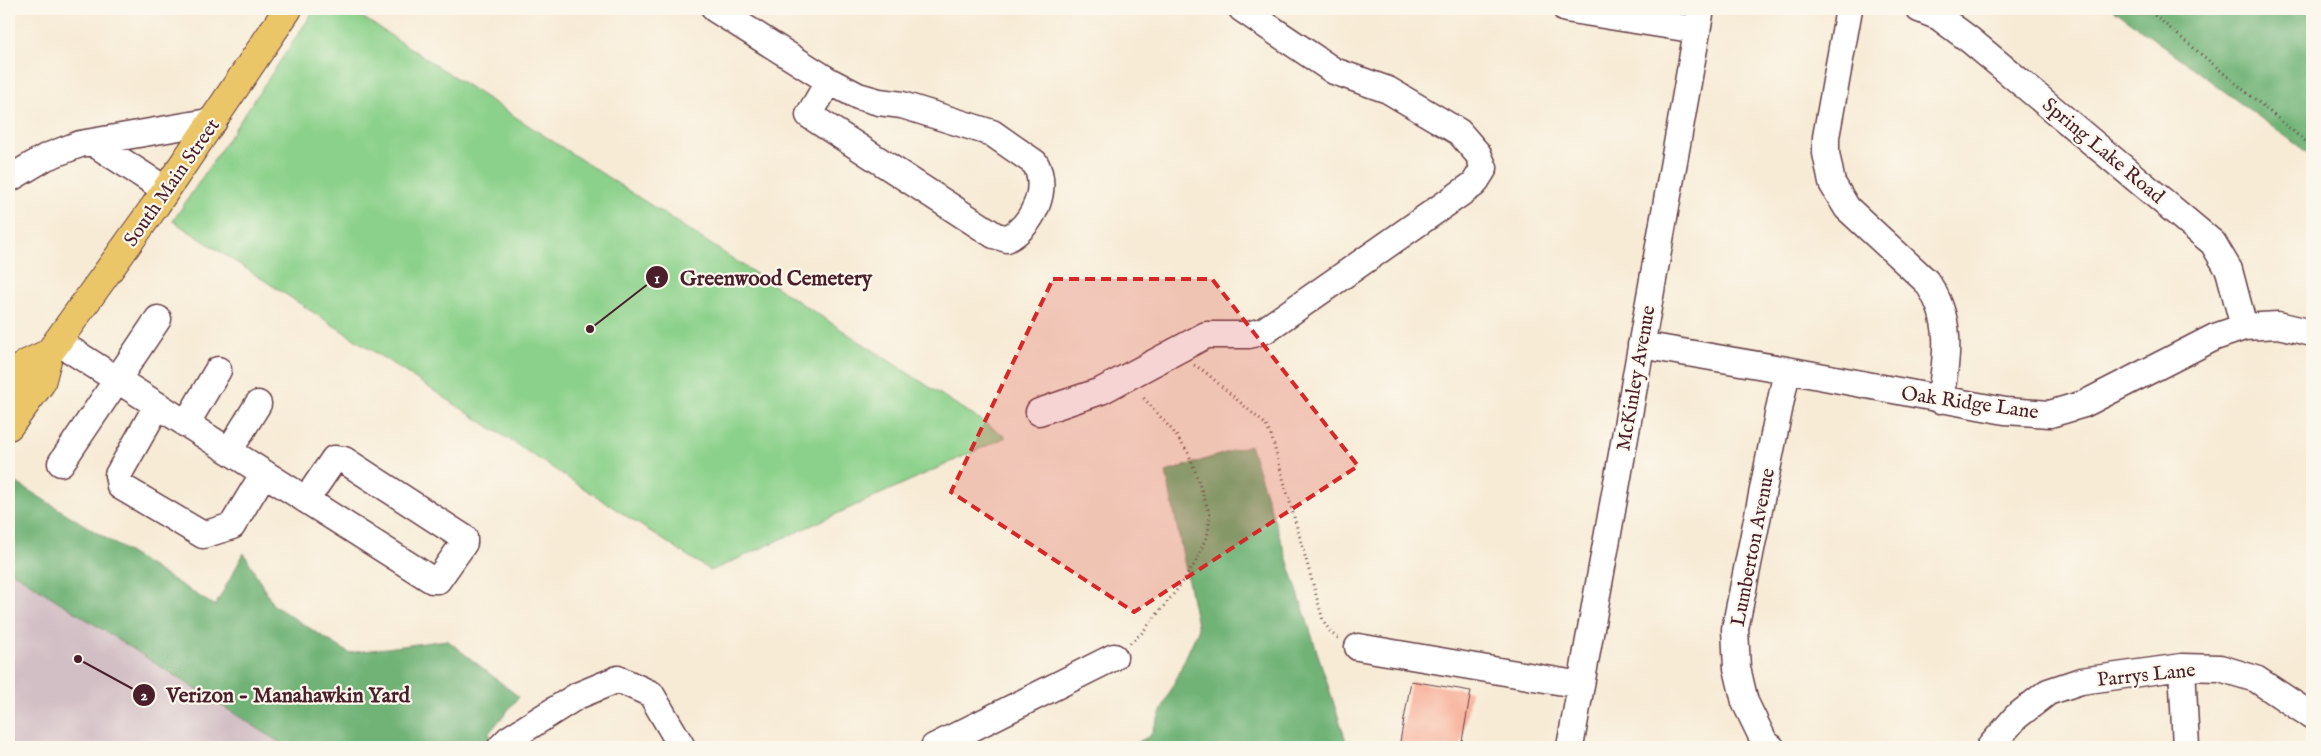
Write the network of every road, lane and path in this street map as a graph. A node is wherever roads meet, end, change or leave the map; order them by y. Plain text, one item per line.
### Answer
1 (288, 9) edge
2 (715, 9) edge
3 (1242, 9) edge
4 (1566, 9) edge
5 (1850, 9) edge
6 (1920, 9) edge
7 (2148, 9) edge
8 (1699, 19) edge
9 (829, 81) junction
10 (214, 122) junction
11 (92, 142) junction
12 (2312, 147) edge
13 (9, 179) edge
14 (166, 190) junction
15 (158, 319) dead end
16 (2244, 327) junction
17 (2312, 333) edge
18 (1641, 345) junction
19 (54, 347) junction
20 (1162, 357) junction
21 (218, 370) dead end
22 (1787, 370) junction
23 (1126, 378) junction
24 (117, 380) junction
25 (9, 382) edge
26 (1940, 400) junction
27 (258, 404) dead end
28 (157, 406) junction
29 (1039, 412) dead end
30 (186, 424) junction
31 (9, 426) edge
32 (229, 452) junction
33 (61, 462) dead end
34 (264, 473) junction
35 (306, 500) junction
36 (1358, 647) joint
37 (1114, 657) joint
38 (2182, 667) junction
39 (1581, 685) junction
40 (2312, 716) edge
41 (505, 743) edge
42 (1766, 746) edge
43 (682, 747) edge
44 (934, 747) edge
45 (1570, 747) edge
46 (1990, 747) edge
47 (2186, 747) edge

1 - 10 highway, South Main Street
2 - 9 street
3 - 20 street
4 - 8 street
5 - 26 street
6 - 16 street, Spring Lake Road
7 - 12 path
8 - 18 street, McKinley Avenue
9 - 9 street
10 - 11 street
10 - 14 highway, South Main Street
11 - 13 street
11 - 14 street
14 - 19 highway, South Main Street
15 - 24 street
16 - 17 street, Oak Ridge Lane
16 - 26 street, Oak Ridge Lane
18 - 22 street, Oak Ridge Lane
18 - 39 street, McKinley Avenue
19 - 24 street
19 - 25 highway
19 - 31 highway
20 - 23 street
20 - 36 path
21 - 30 street
22 - 26 street, Oak Ridge Lane
22 - 42 street, Lumberton Avenue
23 - 29 street
23 - 37 path
24 - 28 street
24 - 33 street
27 - 32 street
28 - 30 street
28 - 34 street
30 - 32 street
32 - 34 street
34 - 35 street
35 - 35 street
36 - 39 street
37 - 44 street
38 - 40 street, Parrys Lane
38 - 46 street, Parrys Lane
38 - 47 street
39 - 45 street, McKinley Avenue
41 - 43 street

